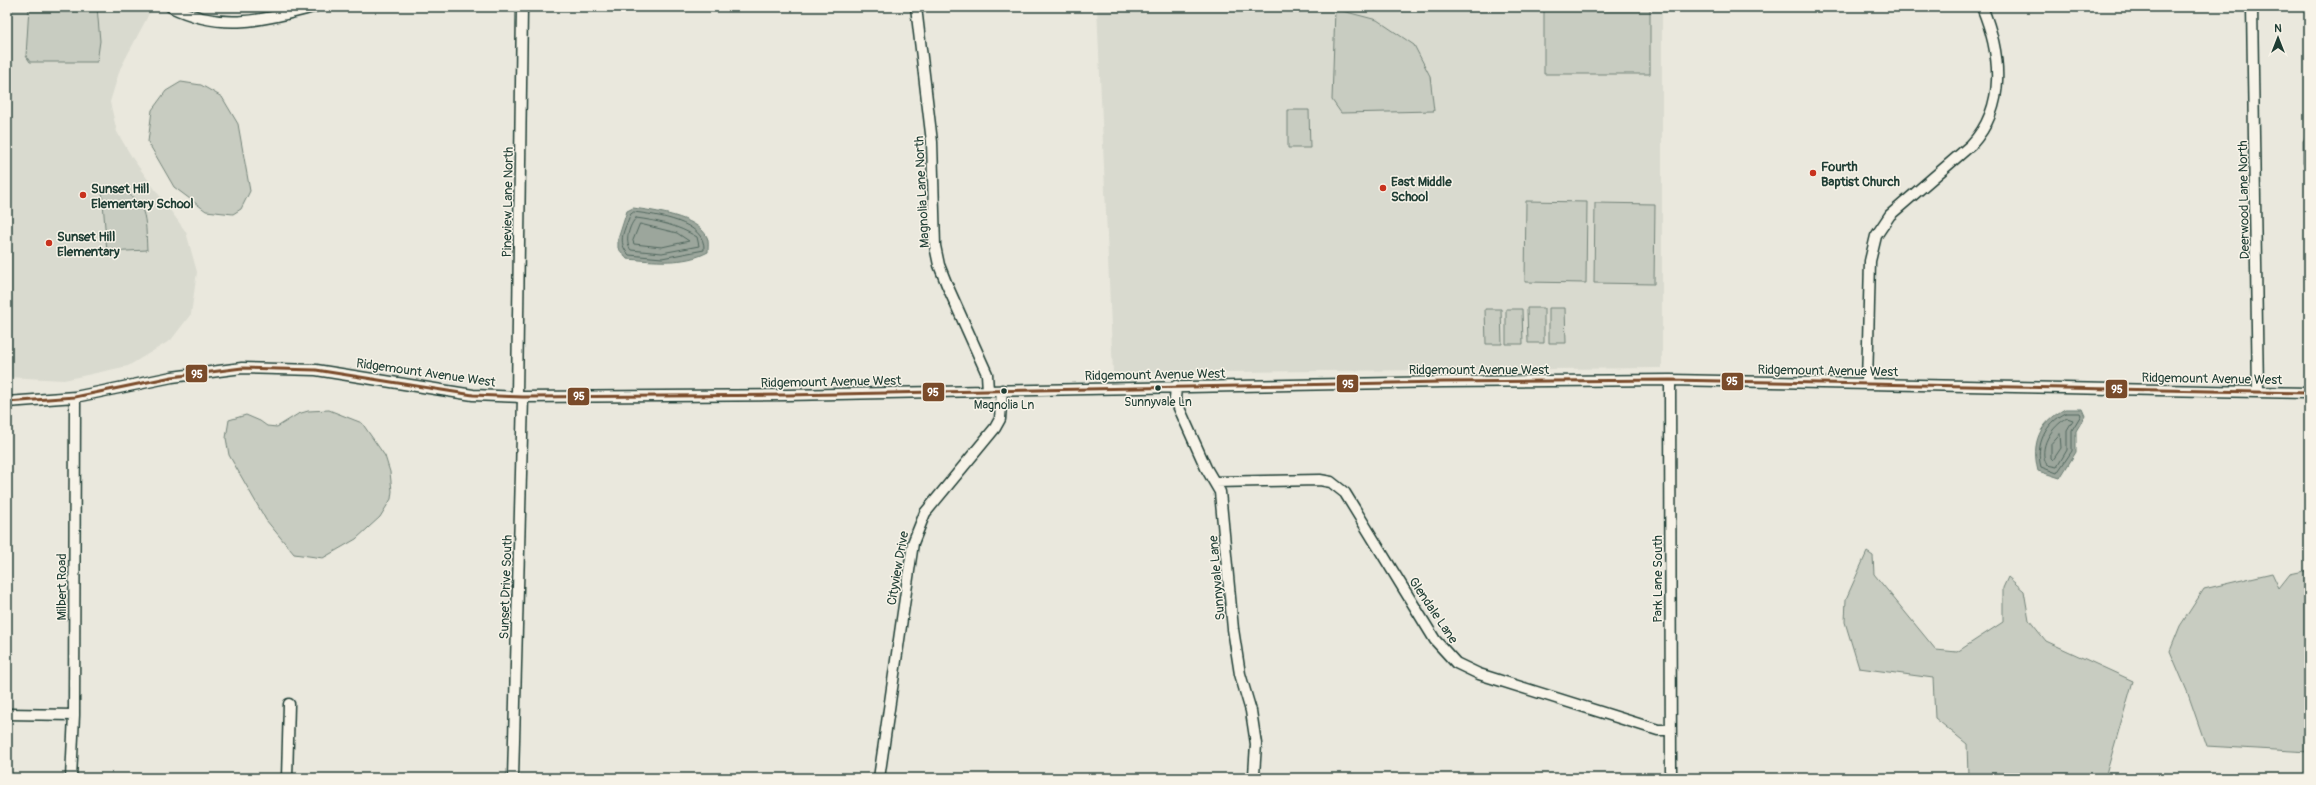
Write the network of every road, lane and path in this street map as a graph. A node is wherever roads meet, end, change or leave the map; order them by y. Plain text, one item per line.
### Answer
1 (171, 7) edge
2 (314, 7) edge
3 (522, 7) edge
4 (916, 7) edge
5 (1982, 7) edge
6 (2252, 7) edge
7 (1670, 380) junction
8 (1867, 384) junction
9 (1176, 386) junction
10 (1002, 390) junction
11 (988, 391) junction
12 (2258, 392) junction
13 (2309, 393) edge
14 (75, 397) junction
15 (520, 397) junction
16 (7, 402) edge
17 (1215, 482) junction
18 (289, 704) dead end
19 (7, 714) edge
20 (74, 714) junction
21 (1670, 730) junction
22 (1254, 775) dead end
23 (71, 778) edge
24 (287, 778) edge
25 (513, 778) edge
26 (879, 778) edge
27 (1671, 778) edge

1 - 2 street
3 - 15 street, Pineview Lane North
4 - 11 street, Magnolia Lane North
5 - 8 street
6 - 12 street, Deerwood Lane North
7 - 8 street, Ridgemount Avenue West
7 - 9 street, Ridgemount Avenue West
7 - 21 street, Park Lane South
8 - 12 street, Ridgemount Avenue West
9 - 10 street, Ridgemount Avenue West
9 - 17 street, Sunnyvale Lane
10 - 11 street, Ridgemount Avenue West
10 - 26 street, Cityview Drive
11 - 15 street, Ridgemount Avenue West
12 - 13 street, Ridgemount Avenue West
14 - 15 street, Ridgemount Avenue West
14 - 16 street, Ridgemount Avenue West
14 - 20 street, Milbert Road
15 - 25 street, Sunset Drive South
17 - 21 street, Glendale Lane
17 - 22 street, Sunnyvale Lane
18 - 24 street
19 - 20 street
20 - 23 street, Milbert Road
21 - 27 street, Park Lane South

